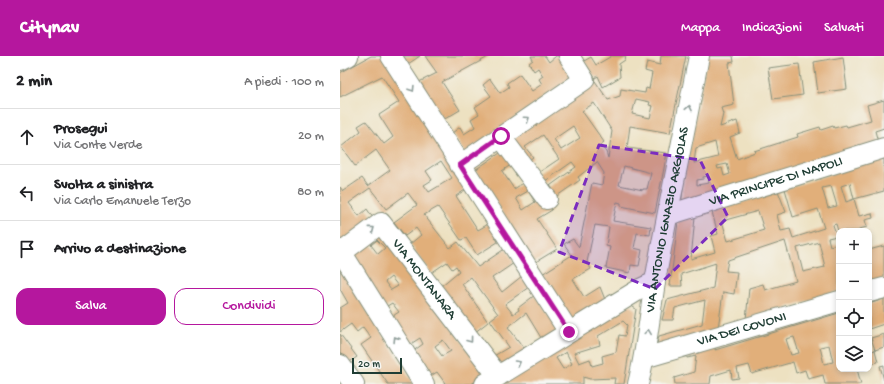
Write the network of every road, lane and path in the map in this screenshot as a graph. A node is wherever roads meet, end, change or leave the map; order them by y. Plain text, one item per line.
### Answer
1 (348, 56) edge
2 (391, 56) edge
3 (569, 56) edge
4 (699, 56) edge
5 (340, 60) edge
6 (501, 136) junction
7 (884, 148) edge
8 (460, 165) junction
9 (547, 199) dead end
10 (668, 215) junction
11 (341, 251) edge
12 (655, 282) junction
13 (884, 288) edge
14 (872, 291) edge
15 (836, 302) edge
16 (569, 332) junction
17 (644, 358) junction
18 (340, 365) edge
19 (491, 380) edge
20 (354, 384) edge
21 (424, 384) edge
22 (638, 384) edge

1 - 5 street
2 -> 8 street
6 -> 3 street
10 -> 4 street, VIA ANTONIO IGNAZIO ARGIOLAS
6 - 8 street
6 - 9 street
7 - 10 street, VIA PRINCIPE DI NAPOLI
8 - 16 street
10 - 12 street, VIA ANTONIO IGNAZIO ARGIOLAS
11 -> 19 street, VIA MONTANARA
21 -> 11 street
12 - 16 street
17 -> 12 street, VIA ANTONIO IGNAZIO ARGIOLAS
13 - 14 street
15 - 17 street, VIA DEI COVONI
19 -> 16 street
17 - 22 street, VIA ANTONIO IGNAZIO ARGIOLAS
18 - 20 street

